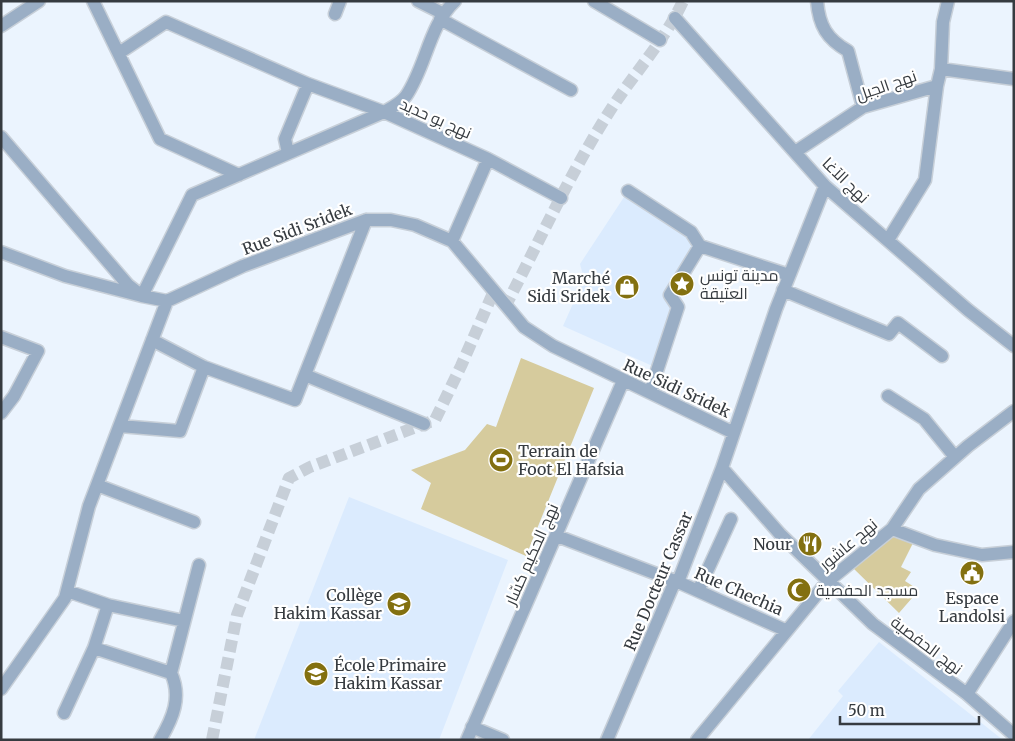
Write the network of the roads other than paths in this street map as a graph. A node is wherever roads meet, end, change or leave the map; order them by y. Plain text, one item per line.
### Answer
1 (40, 1) edge
2 (93, 1) edge
3 (340, 1) edge
4 (418, 1) edge
5 (455, 1) edge
6 (594, 1) edge
7 (817, 1) edge
8 (948, 1) edge
9 (335, 14) dead end
10 (441, 16) junction
11 (675, 18) dead end
12 (1, 26) edge
13 (660, 40) dead end
14 (118, 54) junction
15 (941, 69) junction
16 (1014, 78) edge
17 (308, 84) junction
18 (937, 86) junction
19 (571, 90) dead end
20 (863, 107) junction
21 (384, 112) junction
22 (1, 137) edge
23 (795, 152) junction
24 (288, 154) junction
25 (488, 159) junction
26 (239, 175) junction
27 (826, 186) junction
28 (628, 191) dead end
29 (561, 198) dead end
30 (366, 220) junction
31 (888, 240) junction
32 (452, 242) junction
33 (700, 246) junction
34 (1, 252) edge
35 (790, 274) junction
36 (783, 290) junction
37 (142, 296) junction
38 (167, 301) junction
39 (1, 337) edge
40 (152, 340) junction
41 (1013, 342) edge
42 (942, 356) dead end
43 (204, 367) junction
44 (305, 376) junction
45 (623, 381) junction
46 (650, 392) junction
47 (888, 396) dead end
48 (1014, 411) edge
49 (1, 413) edge
50 (424, 424) dead end
51 (120, 426) junction
52 (734, 432) junction
53 (955, 457) junction
54 (722, 468) junction
55 (97, 485) junction
56 (731, 519) dead end
57 (194, 522) dead end
58 (892, 529) junction
59 (557, 536) junction
60 (1014, 552) edge
61 (199, 565) dead end
62 (677, 581) junction
63 (827, 582) junction
64 (67, 591) junction
65 (698, 591) junction
66 (108, 605) junction
67 (184, 621) junction
68 (1014, 621) edge
69 (786, 630) junction
70 (94, 648) junction
71 (171, 673) junction
72 (1, 689) edge
73 (967, 694) junction
74 (64, 713) dead end
75 (472, 726) junction
76 (1014, 735) edge
77 (160, 740) edge
78 (467, 740) edge
79 (503, 740) edge
80 (607, 740) edge
81 (697, 740) edge

1 - 12 street
2 - 14 street
3 - 9 street
4 - 10 street
5 - 10 street
6 - 13 street
7 - 20 street
8 - 15 street, نهج الجبل
10 - 19 street
10 - 21 street
11 - 23 street, نهج الآغا
14 - 17 street
14 - 26 street
15 - 16 street
15 - 18 street, نهج الجبل
17 - 21 street
17 - 24 street
18 - 20 street, نهج الجبل
18 - 31 street
20 - 23 street, نهج الجبل
21 - 24 street, نهج بو حديد
21 - 25 street, نهج بو حديد
22 - 37 street
23 - 27 street, نهج الآغا
24 - 26 street, نهج بو حديد
25 - 29 street, نهج بو حديد
25 - 32 street
26 - 37 street, نهج بو حديد
27 - 31 street, نهج الآغا
27 - 35 street, Rue Docteur Cassar
28 - 33 street
30 - 32 street, Rue Sidi Sridek
30 - 38 street, Rue Sidi Sridek
30 - 44 street
31 - 41 street, نهج الآغا
32 - 45 street, Rue Sidi Sridek
33 - 35 street
33 - 46 street
34 - 37 street
35 - 36 street, Rue Docteur Cassar
36 - 42 street
36 - 52 street, Rue Docteur Cassar
37 - 38 street
38 - 40 street
39 - 49 street
40 - 43 street
40 - 51 street
43 - 44 street
43 - 51 street
44 - 50 street
45 - 46 street, Rue Sidi Sridek
45 - 59 street, نهج الحكيم كسّار
46 - 52 street, Rue Sidi Sridek
47 - 53 street
48 - 53 street, نهج عاشور
51 - 55 street
52 - 54 street, Rue Docteur Cassar
53 - 58 street, نهج عاشور
54 - 62 street, Rue Docteur Cassar
54 - 63 street, نهج الحفصية
55 - 57 street
55 - 64 street
56 - 65 street
58 - 60 street
58 - 63 street, نهج عاشور
59 - 62 street, Rue Chechia
59 - 75 street, نهج الحكيم كسّار
61 - 67 street
62 - 65 street, Rue Chechia
62 - 80 street, Rue Docteur Cassar
63 - 69 street, نهج عاشور
63 - 73 street, نهج الحفصية
64 - 66 street
64 - 72 street
65 - 69 street, Rue Chechia
66 - 67 street
66 - 70 street
67 - 71 street
68 - 73 street
69 - 81 street, نهج عاشور
70 - 71 street
70 - 74 street
71 - 77 street
73 - 76 street, نهج الحفصية
75 - 78 street, نهج الحكيم كسّار
75 - 79 street

